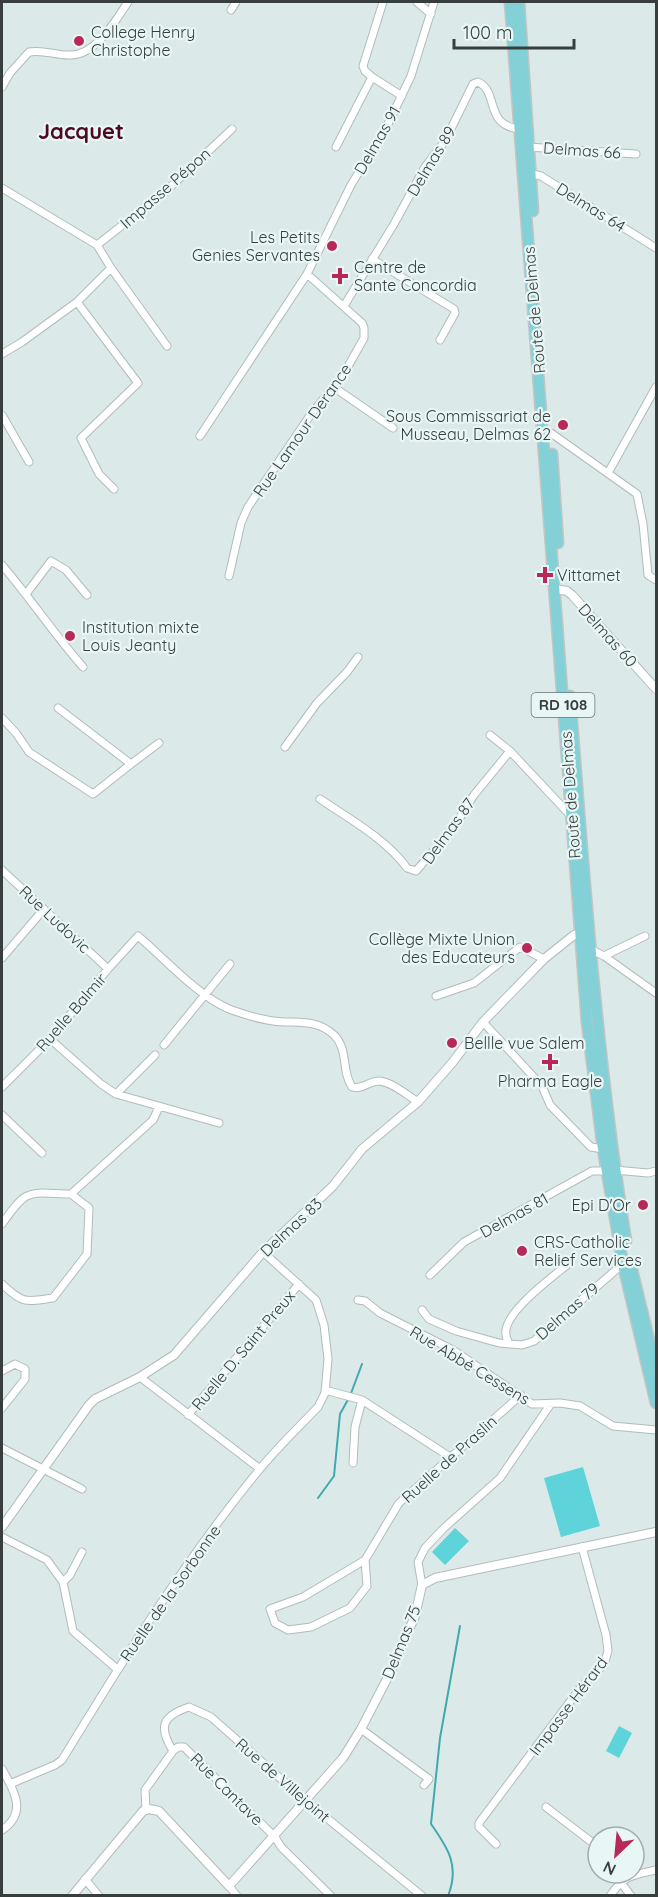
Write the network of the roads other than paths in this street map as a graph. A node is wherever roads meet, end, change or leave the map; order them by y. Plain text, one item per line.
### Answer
1 (128, 2) edge
2 (236, 2) edge
3 (382, 2) edge
4 (417, 2) edge
5 (434, 2) edge
6 (510, 2) edge
7 (519, 2) edge
8 (231, 10) dead end
9 (430, 14) junction
10 (372, 77) junction
11 (2, 87) edge
12 (402, 96) junction
13 (232, 129) dead end
14 (524, 129) junction
15 (336, 147) dead end
16 (528, 147) junction
17 (636, 154) dead end
18 (527, 173) junction
19 (2, 188) edge
20 (97, 245) junction
21 (657, 248) edge
22 (372, 260) junction
23 (111, 268) junction
24 (307, 274) junction
25 (77, 302) junction
26 (344, 306) junction
27 (440, 340) dead end
28 (167, 346) dead end
29 (2, 354) edge
30 (657, 387) edge
31 (335, 388) junction
32 (2, 415) edge
33 (393, 428) dead end
34 (551, 433) junction
35 (200, 435) dead end
36 (29, 462) dead end
37 (608, 473) junction
38 (114, 489) dead end
39 (2, 565) edge
40 (229, 576) dead end
41 (657, 580) edge
42 (558, 589) junction
43 (26, 594) junction
44 (87, 596) dead end
45 (358, 657) dead end
46 (83, 667) dead end
47 (657, 689) edge
48 (58, 708) dead end
49 (2, 718) edge
50 (490, 735) dead end
51 (159, 743) dead end
52 (285, 747) dead end
53 (510, 751) junction
54 (131, 764) junction
55 (320, 799) dead end
56 (575, 817) junction
57 (2, 870) edge
58 (44, 909) junction
59 (585, 932) junction
60 (645, 936) dead end
61 (590, 949) junction
62 (604, 957) junction
63 (2, 958) edge
64 (544, 959) junction
65 (230, 964) dead end
66 (108, 969) junction
67 (657, 993) edge
68 (205, 994) junction
69 (436, 996) dead end
70 (483, 1022) junction
71 (50, 1039) junction
72 (164, 1045) dead end
73 (155, 1055) dead end
74 (2, 1087) edge
75 (116, 1094) junction
76 (418, 1102) junction
77 (159, 1107) junction
78 (2, 1115) edge
79 (219, 1124) dead end
80 (603, 1149) junction
81 (42, 1153) dead end
82 (610, 1171) junction
83 (657, 1171) edge
84 (648, 1173) junction
85 (657, 1179) edge
86 (71, 1194) junction
87 (2, 1224) edge
88 (263, 1252) junction
89 (626, 1262) junction
90 (567, 1265) dead end
91 (430, 1275) dead end
92 (2, 1284) edge
93 (299, 1284) junction
94 (358, 1300) dead end
95 (422, 1310) dead end
96 (652, 1332) edge
97 (509, 1344) junction
98 (657, 1369) edge
99 (2, 1371) edge
100 (140, 1377) junction
101 (325, 1390) junction
102 (520, 1395) junction
103 (362, 1400) junction
104 (657, 1403) edge
105 (550, 1405) junction
106 (2, 1408) edge
107 (188, 1415) junction
108 (657, 1430) edge
109 (2, 1448) edge
110 (450, 1457) junction
111 (353, 1463) dead end
112 (44, 1469) junction
113 (260, 1469) junction
114 (82, 1489) dead end
115 (2, 1527) edge
116 (657, 1532) edge
117 (2, 1537) edge
118 (582, 1548) junction
119 (82, 1552) dead end
120 (365, 1560) junction
121 (63, 1582) junction
122 (422, 1585) junction
123 (117, 1669) junction
124 (361, 1729) junction
125 (173, 1751) junction
126 (2, 1769) edge
127 (10, 1784) junction
128 (424, 1785) dead end
129 (306, 1801) junction
130 (546, 1807) dead end
131 (146, 1809) junction
132 (2, 1830) edge
133 (275, 1837) junction
134 (586, 1838) edge
135 (496, 1844) dead end
136 (85, 1879) junction
137 (229, 1886) junction
138 (72, 1896) edge
139 (99, 1896) edge
140 (237, 1896) edge
141 (331, 1896) edge
142 (422, 1896) edge

1 - 11 street
2 - 8 street
3 - 10 street
4 - 9 street
5 - 9 street, Delmas 91
6 - 14 main road, Route de Delmas / RD 108
7 - 14 main road, Route de Delmas / RD 108
9 - 12 street, Delmas 91
10 - 12 street
10 - 15 street
12 - 24 street, Delmas 91
13 - 20 street, Impasse Pépon
14 - 16 main road, Route de Delmas / RD 108
14 - 18 main road, Route de Delmas / RD 108
14 - 22 street, Delmas 89
16 - 17 street, Delmas 66
16 - 18 main road, Route de Delmas / RD 108
18 - 21 street, Delmas 64
18 - 34 main road, Route de Delmas / RD 108
18 - 42 main road, Route de Delmas / RD 108
19 - 20 street
20 - 23 street
22 - 26 street, Delmas 89
22 - 27 street
23 - 25 street
23 - 28 street
24 - 26 street, Rue Lamour Derance
24 - 35 street, Delmas 91
25 - 29 street
25 - 38 street
26 - 31 street, Rue Lamour Derance
30 - 37 street
31 - 33 street
31 - 40 street, Rue Lamour Derance
32 - 36 street
34 - 37 street
34 - 42 main road, Route de Delmas / RD 108
37 - 41 street
39 - 43 street
42 - 47 street, Delmas 60
42 - 56 main road, Route de Delmas / RD 108
43 - 44 street
43 - 46 street
45 - 52 street
48 - 54 street
49 - 54 street
50 - 53 street
51 - 54 street
53 - 55 street, Delmas 87
53 - 56 street
56 - 59 main road, Route de Delmas / RD 108
57 - 58 street, Rue Ludovic
58 - 63 street
58 - 66 street, Rue Ludovic
59 - 61 main road, Route de Delmas / RD 108
59 - 64 street, Delmas 83
59 - 80 main road, Route de Delmas / RD 108
60 - 62 street
61 - 62 street
61 - 82 main road, Route de Delmas / RD 108
62 - 67 street
64 - 69 street
64 - 70 street, Delmas 83
65 - 68 street
66 - 68 street, Ruelle Balmir
66 - 71 street, Ruelle Balmir
68 - 72 street
68 - 76 street
70 - 76 street, Delmas 83
70 - 80 street
71 - 74 street, Ruelle Balmir
71 - 75 street
73 - 75 street
75 - 77 street
76 - 88 street, Delmas 83
77 - 79 street
77 - 86 street
78 - 81 street
80 - 82 main road, Route de Delmas / RD 108
82 - 84 street
82 - 89 main road, Route de Delmas / RD 108
82 - 91 street, Delmas 81
83 - 84 street
84 - 85 street
86 - 87 street
86 - 92 street
88 - 93 street
88 - 100 street, Delmas 83
89 - 96 main road, Route de Delmas / RD 108
89 - 97 street, Delmas 79
89 - 104 main road, Route de Delmas / RD 108
90 - 97 street
93 - 101 street
93 - 107 street, Ruelle D. Saint Preux
94 - 102 street, Rue Abbé Cessens
95 - 97 street, Delmas 79
96 - 98 main road, Route de Delmas / RD 108
99 - 106 street
100 - 107 street
100 - 112 street, Delmas 83
101 - 103 street
101 - 113 street, Ruelle de la Sorbonne
102 - 105 street, Rue Abbé Cessens
102 - 110 street, Ruelle de Praslin
103 - 110 street
103 - 111 street
105 - 108 street, Rue Abbé Cessens
105 - 122 street
107 - 113 street
109 - 112 street
110 - 120 street, Ruelle de Praslin
112 - 114 street
112 - 115 street, Delmas 83
113 - 123 street, Ruelle de la Sorbonne
116 - 118 street, Delmas 75
117 - 121 street
118 - 122 street, Delmas 75
118 - 135 street, Impasse Hérard
119 - 121 street
120 - 120 street
121 - 123 street
122 - 124 street, Delmas 75
123 - 127 street, Ruelle de la Sorbonne
124 - 128 street
124 - 129 street, Delmas 75
125 - 129 street, Rue de Villejoint
125 - 131 street, Rue Cantave
125 - 133 street, Rue Cantave
126 - 127 street
127 - 132 street
129 - 133 street, Delmas 75
129 - 142 street, Rue de Villejoint
130 - 134 street
131 - 136 street
131 - 137 street
133 - 137 street, Delmas 75
133 - 141 street
136 - 138 street
136 - 139 street
137 - 140 street

